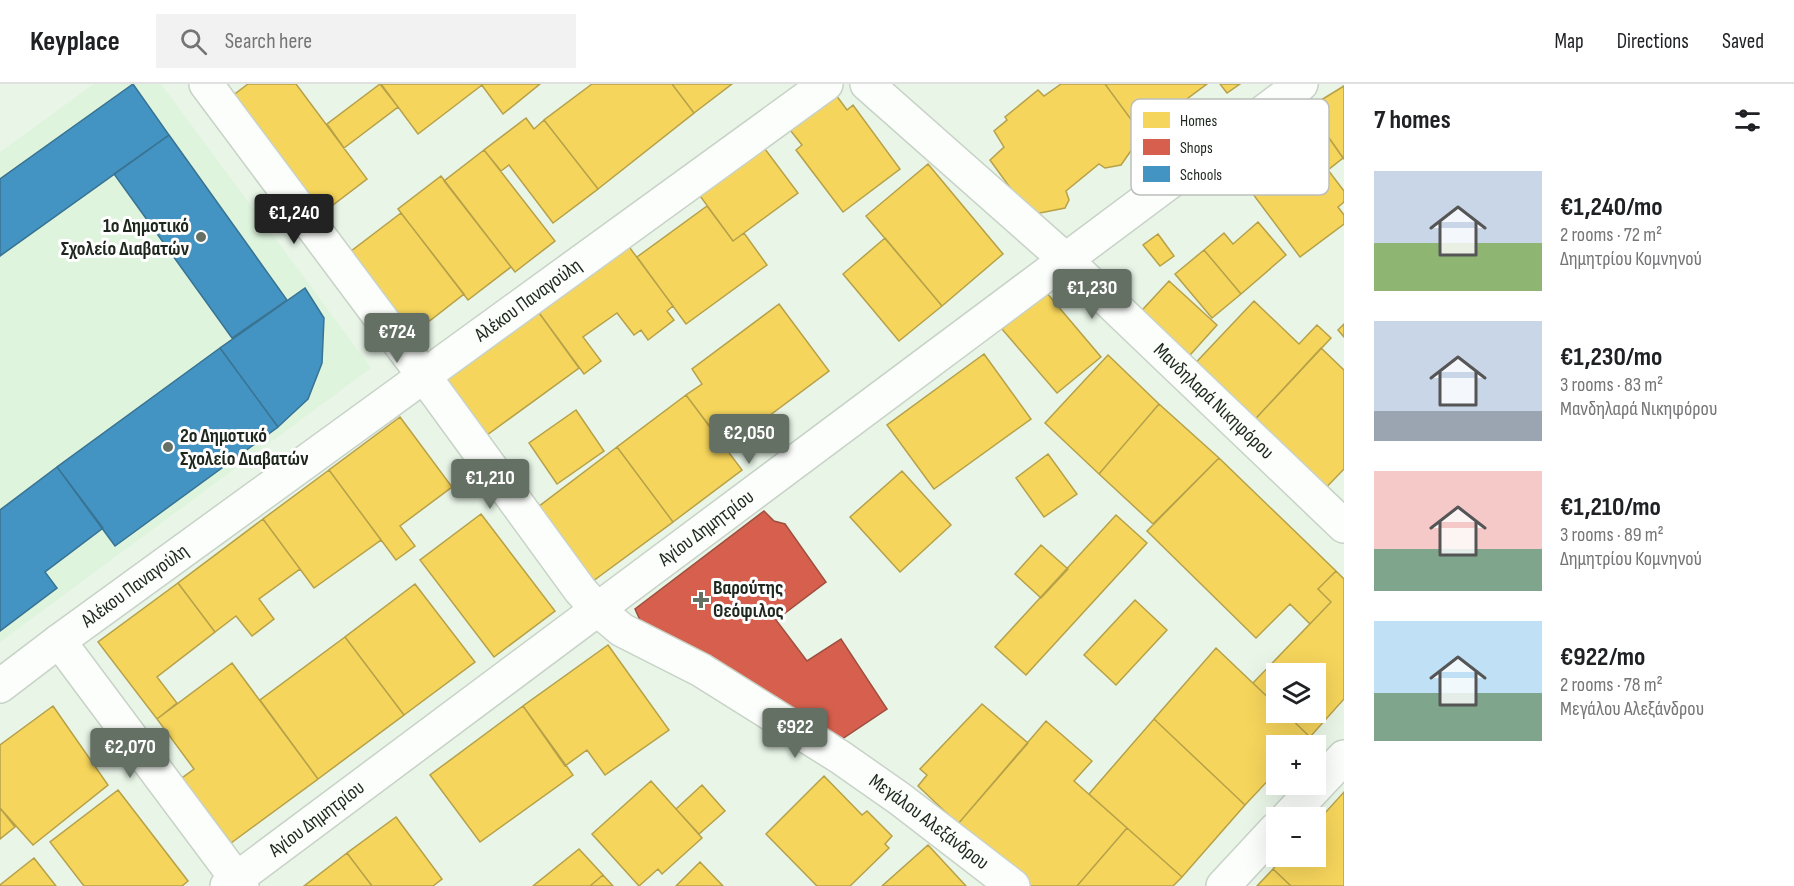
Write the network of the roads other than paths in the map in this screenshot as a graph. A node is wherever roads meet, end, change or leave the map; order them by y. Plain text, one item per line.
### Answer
1 (206, 84) edge
2 (826, 84) edge
3 (867, 84) edge
4 (1301, 84) edge
5 (1281, 99) edge
6 (1153, 195) edge
7 (1066, 260) junction
8 (424, 376) junction
9 (1344, 526) edge
10 (598, 610) junction
11 (59, 641) junction
12 (0, 686) edge
13 (1344, 757) edge
14 (1297, 807) edge
15 (1266, 840) edge
16 (235, 883) edge
17 (1013, 886) edge
18 (1223, 886) edge

1 - 8 street, Μεγάλου Αλεξάνδρου
2 - 8 street, Αλέκου Παναγούλη
3 - 7 street, Μανδηλαρά Νικηφόρου
4 - 5 street, Αγίου Δημητρίου
6 - 7 street, Αγίου Δημητρίου
7 - 9 street, Μανδηλαρά Νικηφόρου
7 - 10 street, Αγίου Δημητρίου
8 - 10 street, Μεγάλου Αλεξάνδρου
8 - 11 street, Αλέκου Παναγούλη
10 - 16 street, Αγίου Δημητρίου
10 - 17 street, Μεγάλου Αλεξάνδρου
11 - 12 street, Αλέκου Παναγούλη
11 - 16 street
13 - 14 street
15 - 18 street

